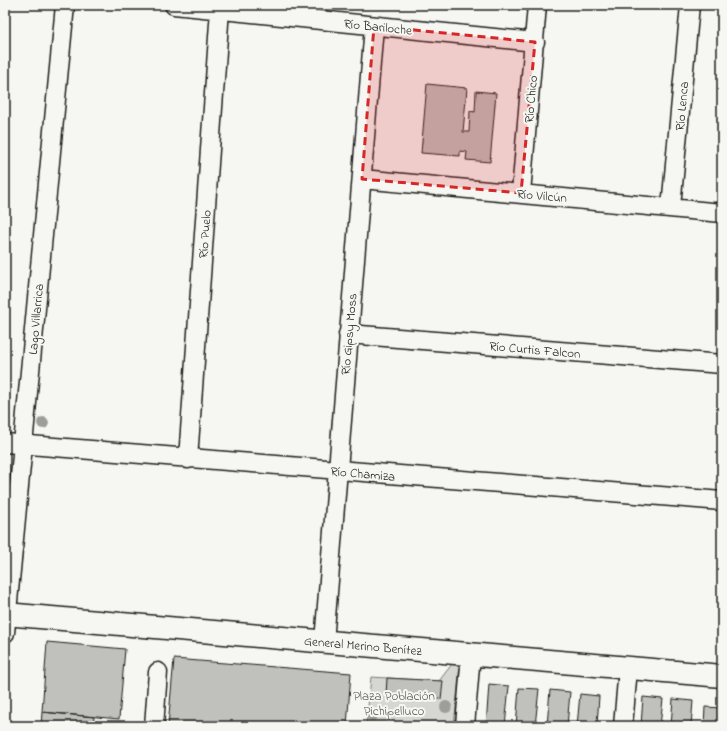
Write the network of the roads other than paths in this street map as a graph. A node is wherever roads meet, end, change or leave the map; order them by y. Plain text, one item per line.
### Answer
1 (65, 5) edge
2 (174, 5) edge
3 (538, 5) edge
4 (690, 5) edge
5 (220, 9) junction
6 (374, 26) junction
7 (535, 42) junction
8 (362, 178) junction
9 (521, 193) junction
10 (671, 207) junction
11 (722, 212) edge
12 (348, 334) junction
13 (722, 364) edge
14 (5, 443) edge
15 (23, 445) junction
16 (188, 459) junction
17 (337, 470) junction
18 (722, 501) edge
19 (6, 621) edge
20 (324, 642) junction
21 (471, 654) junction
22 (628, 668) junction
23 (158, 672) dead end
24 (722, 676) edge
25 (154, 726) edge
26 (465, 726) edge
27 (623, 726) edge

1 - 15 street, Lago Villarrica
2 - 5 street, Río Bariloche
3 - 7 street, Río Chico
4 - 10 street, Río Lenca
5 - 6 street, Río Bariloche
5 - 16 street, Río Puelo
6 - 7 street, Río Bariloche
6 - 8 street, Río Gipsy Moss
7 - 9 street, Río Chico
8 - 9 street, Río Vilcún
8 - 12 street, Río Gipsy Moss
9 - 10 street, Río Vilcún
10 - 11 street, Río Vilcún
12 - 13 street, Río Curtis Falcon
12 - 17 street, Río Gipsy Moss
14 - 15 street, Río Chamiza
15 - 16 street, Río Chamiza
15 - 19 street, Lago Villarrica
16 - 17 street, Río Chamiza
17 - 18 street, Río Chamiza
17 - 20 street, Río Gipsy Moss
19 - 20 street, General Merino Benítez
20 - 21 street, General Merino Benítez
21 - 22 street, General Merino Benítez
21 - 26 street
22 - 24 street, General Merino Benítez
22 - 27 street
23 - 25 street

